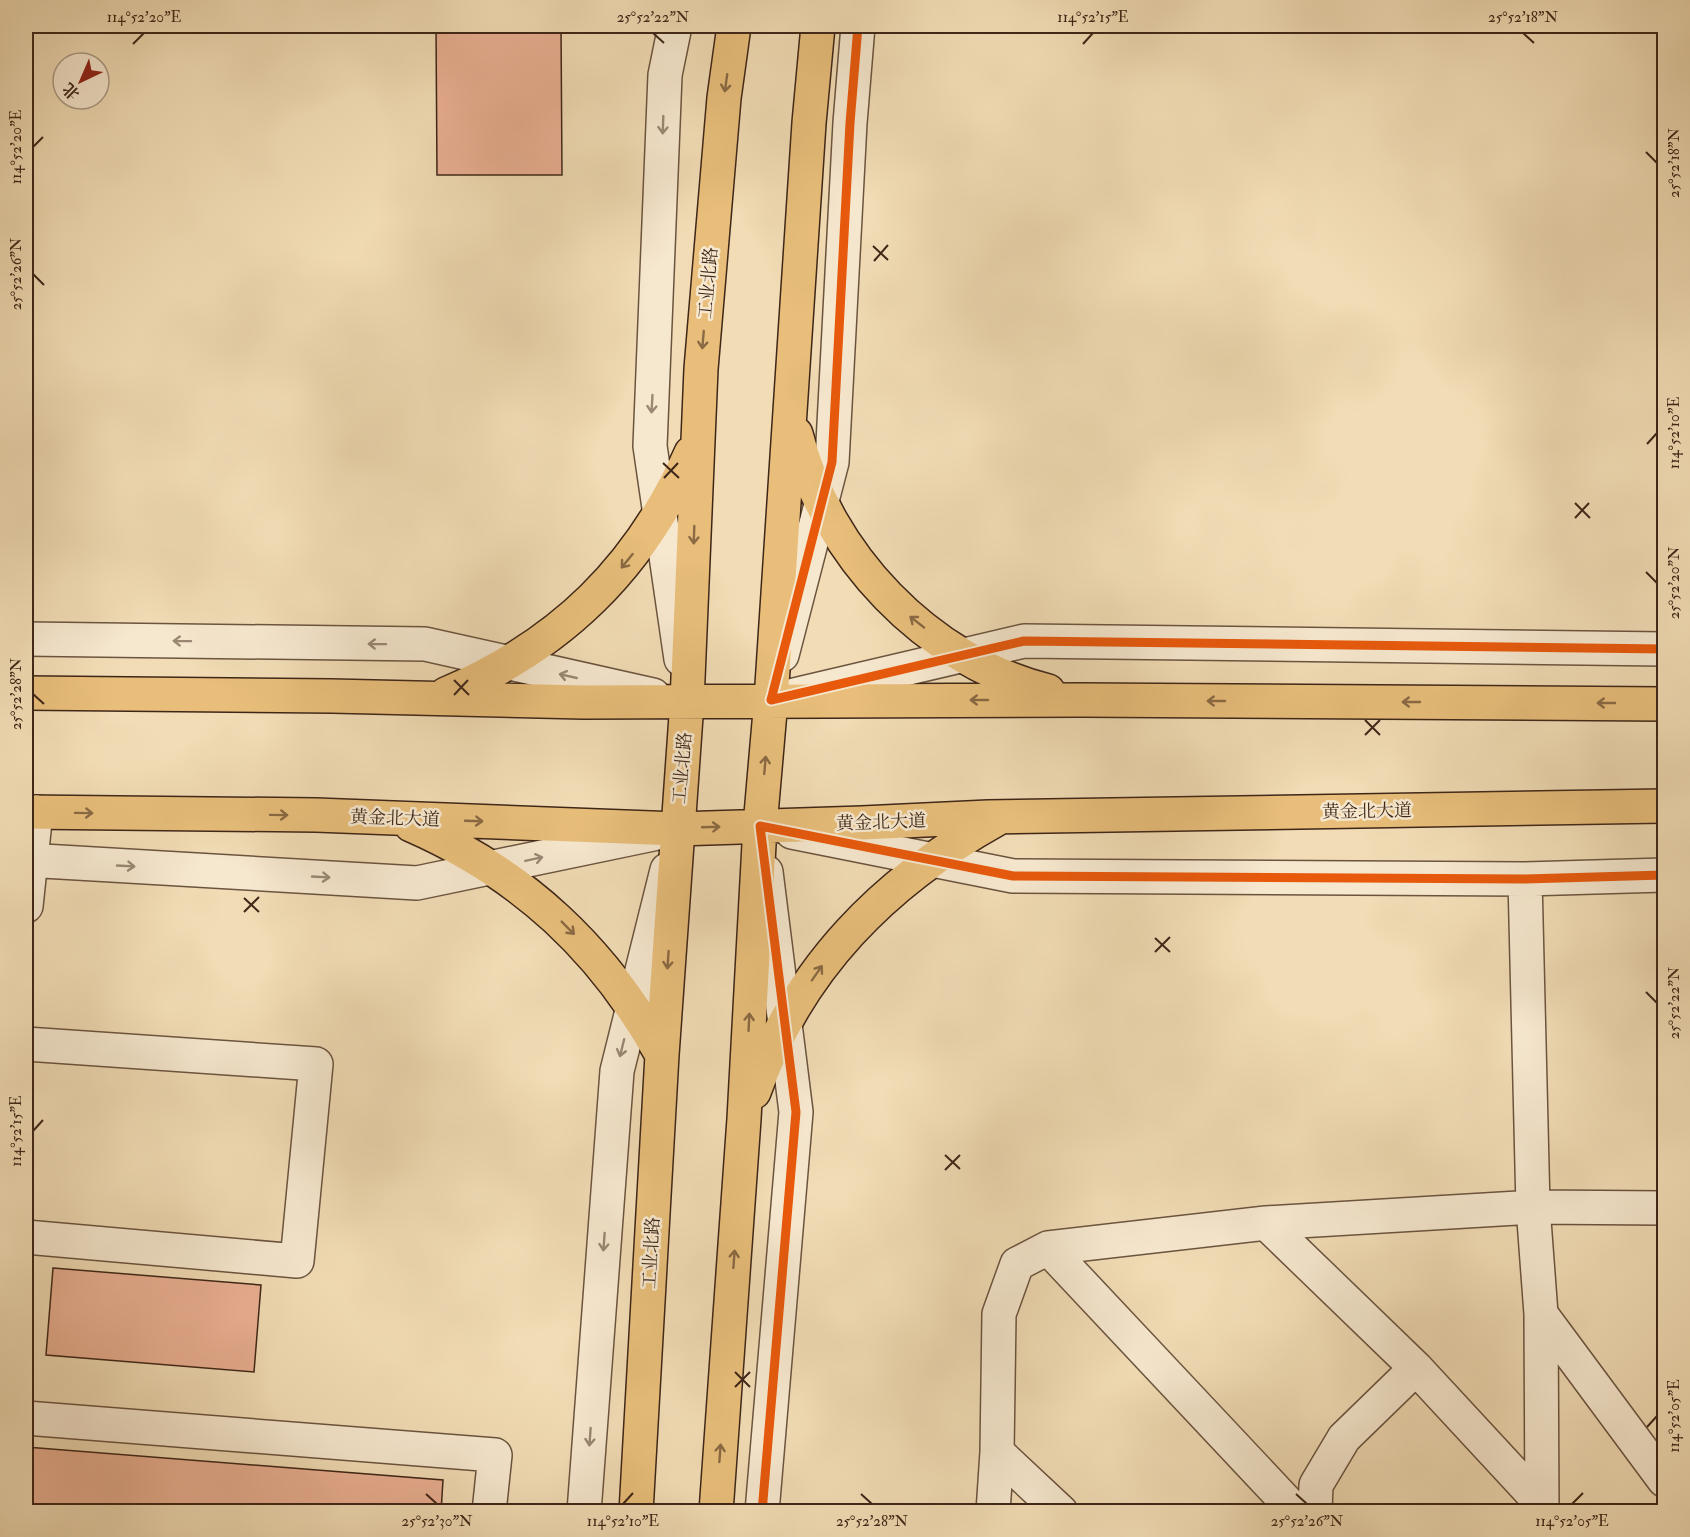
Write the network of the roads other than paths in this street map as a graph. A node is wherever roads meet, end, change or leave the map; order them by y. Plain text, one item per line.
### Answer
1 (675, 26) edge
2 (734, 26) edge
3 (818, 26) edge
4 (858, 26) edge
5 (790, 413) junction
6 (698, 438) junction
7 (822, 503) junction
8 (660, 514) junction
9 (26, 639) edge
10 (1665, 649) edge
11 (963, 655) junction
12 (509, 663) junction
13 (26, 693) edge
14 (437, 698) junction
15 (771, 700) junction
16 (1082, 700) junction
17 (687, 702) junction
18 (1665, 704) edge
19 (1665, 806) edge
20 (31, 812) edge
21 (1002, 816) junction
22 (396, 818) junction
23 (760, 826) junction
24 (677, 829) junction
25 (931, 859) junction
26 (28, 860) edge
27 (492, 867) junction
28 (1665, 875) edge
29 (1526, 879) junction
30 (26, 906) edge
31 (633, 1006) junction
32 (785, 1024) junction
33 (26, 1044) edge
34 (662, 1055) junction
35 (744, 1119) junction
36 (1533, 1206) junction
37 (1665, 1208) edge
38 (1266, 1223) junction
39 (26, 1237) edge
40 (1048, 1248) junction
41 (1541, 1314) junction
42 (1416, 1368) junction
43 (26, 1418) edge
44 (997, 1452) junction
45 (1665, 1480) edge
46 (1542, 1508) edge
47 (489, 1512) edge
48 (584, 1512) edge
49 (636, 1512) edge
50 (716, 1512) edge
51 (762, 1512) edge
52 (993, 1512) edge
53 (1061, 1512) edge
54 (1296, 1512) edge
55 (1315, 1512) edge

1 -> 8 street
2 -> 6 main road, 工业北路
3 - 5 main road
4 - 7 street
5 - 7 main road
5 - 15 main road
6 - 8 main road
6 -> 17 main road, 工业北路
11 -> 7 main road
7 - 15 street
8 -> 12 main road
8 - 17 street
12 -> 9 street
10 - 11 street
11 - 15 street
11 - 16 main road
12 - 14 main road
17 -> 12 street
13 - 14 main road
14 - 17 main road
16 -> 15 main road
15 - 17 main road
23 -> 15 main road
18 -> 16 main road
17 - 24 main road, 工业北路
19 - 21 main road, 黄金北大道
20 -> 22 main road, 黄金北大道
20 - 26 street
21 - 23 main road, 黄金北大道
21 - 25 main road
22 -> 24 main road, 黄金北大道
22 - 27 main road
24 -> 23 main road, 黄金北大道
23 - 25 street
23 - 32 street
35 -> 23 main road
27 -> 24 street
24 - 31 street
24 -> 34 main road, 工业北路
25 - 29 street
32 -> 25 main road
26 -> 27 street
26 - 30 street
27 -> 31 main road
28 - 29 street
29 - 36 street
31 - 34 main road
31 -> 48 street
32 - 35 main road
32 - 51 street
33 - 39 street
34 - 49 main road, 工业北路
50 -> 35 main road
36 - 37 street
36 - 38 street
36 - 41 street
38 - 40 street
38 - 42 street
40 - 44 street
40 - 54 street
41 - 45 street
41 - 46 street
42 - 46 street
42 - 55 street
43 - 47 street
44 - 52 street
44 - 53 street

